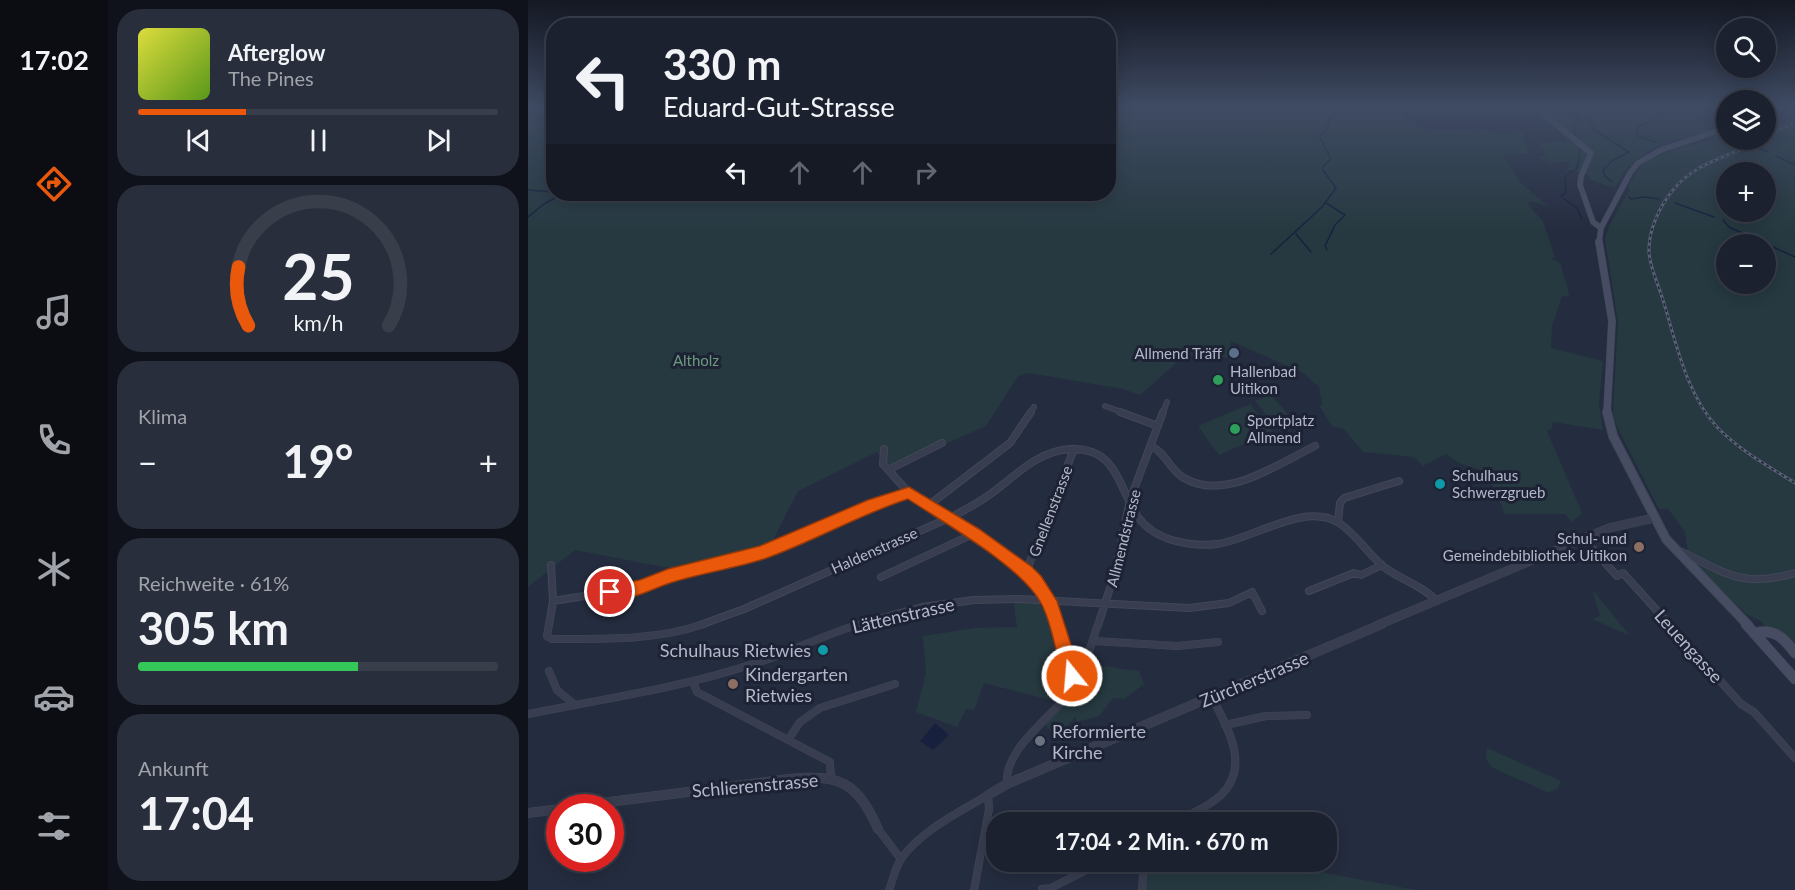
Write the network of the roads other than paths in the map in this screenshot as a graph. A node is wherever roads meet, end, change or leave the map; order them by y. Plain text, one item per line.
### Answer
1 (1587, 149) edge
2 (1666, 149) edge
3 (1601, 228) junction
4 (1167, 402) dead end
5 (1105, 406) dead end
6 (1034, 407) dead end
7 (1158, 426) junction
8 (942, 442) dead end
9 (1151, 446) junction
10 (1315, 446) dead end
11 (884, 449) dead end
12 (1074, 449) junction
13 (888, 470) junction
14 (1399, 481) dead end
15 (909, 493) junction
16 (1130, 500) junction
17 (929, 505) junction
18 (949, 518) junction
19 (1654, 518) junction
20 (1338, 522) junction
21 (973, 534) junction
22 (1583, 538) junction
23 (1677, 552) junction
24 (551, 565) dead end
25 (1382, 565) junction
26 (1026, 572) junction
27 (1795, 573) edge
28 (881, 577) dead end
29 (1309, 591) dead end
30 (553, 601) junction
31 (1049, 601) junction
32 (1437, 601) junction
33 (1105, 604) junction
34 (1262, 611) dead end
35 (1755, 633) junction
36 (1094, 641) junction
37 (1218, 642) dead end
38 (1795, 653) edge
39 (549, 671) dead end
40 (1795, 679) edge
41 (1078, 680) junction
42 (693, 682) junction
43 (895, 684) dead end
44 (1212, 697) junction
45 (575, 705) junction
46 (528, 714) edge
47 (1307, 714) dead end
48 (1225, 725) junction
49 (788, 740) junction
50 (1795, 758) edge
51 (831, 780) junction
52 (1007, 784) junction
53 (988, 795) junction
54 (624, 800) edge
55 (546, 810) edge
56 (1194, 812) edge
57 (528, 813) edge
58 (878, 829) joint
59 (902, 858) junction
60 (1082, 872) edge
61 (1143, 872) edge
62 (1042, 889) edge
63 (889, 890) edge
64 (974, 890) edge
65 (1142, 890) edge

1 - 3 main road
2 - 3 main road
3 - 19 main road
4 - 7 street, Allmendstrasse
5 - 7 street
6 - 17 street
7 - 9 street, Allmendstrasse
8 - 13 street
9 - 10 street
9 - 16 street, Allmendstrasse
11 - 13 street
12 - 16 street, Haldenstrasse
12 - 18 street, Haldenstrasse
12 - 26 street, Gnellenstrasse
13 - 15 street
14 - 20 street
15 - 17 street
15 - 30 street
16 - 20 street, Haldenstrasse
16 - 33 street, Allmendstrasse
17 - 18 street
18 - 21 street
18 - 30 street, Haldenstrasse
19 - 22 street, Zürcherstrasse
19 - 23 main road
20 - 25 street
21 - 26 street
21 - 28 street
22 - 32 street, Zürcherstrasse
22 - 50 street, Leuengasse
23 - 27 street
23 - 35 main road
24 - 30 street
25 - 29 street
25 - 32 street
26 - 31 street
31 - 33 street, Lättenstrasse
31 - 41 street
31 - 42 street, Lättenstrasse
32 - 44 street, Zürcherstrasse
33 - 34 street, Lättenstrasse
33 - 36 street, Allmendstrasse
35 - 38 main road
35 - 40 main road
36 - 37 street
36 - 41 street, Allmendstrasse
39 - 45 street
41 - 52 street, Allmendstrasse
42 - 45 street, Lättenstrasse
42 - 49 street
43 - 49 street
44 - 48 street
44 - 52 street, Zürcherstrasse
45 - 46 street, Lättenstrasse
47 - 48 street
48 - 56 street
49 - 51 street
51 - 54 street, Schlierenstrasse
51 - 58 street, Schlierenstrasse
52 - 53 street, Zürcherstrasse
53 - 59 street, Zürcherstrasse
53 - 64 street
55 - 57 street
58 - 59 street, Schlierenstrasse
59 - 63 street, Zürcherstrasse
60 - 62 street
61 - 65 street

